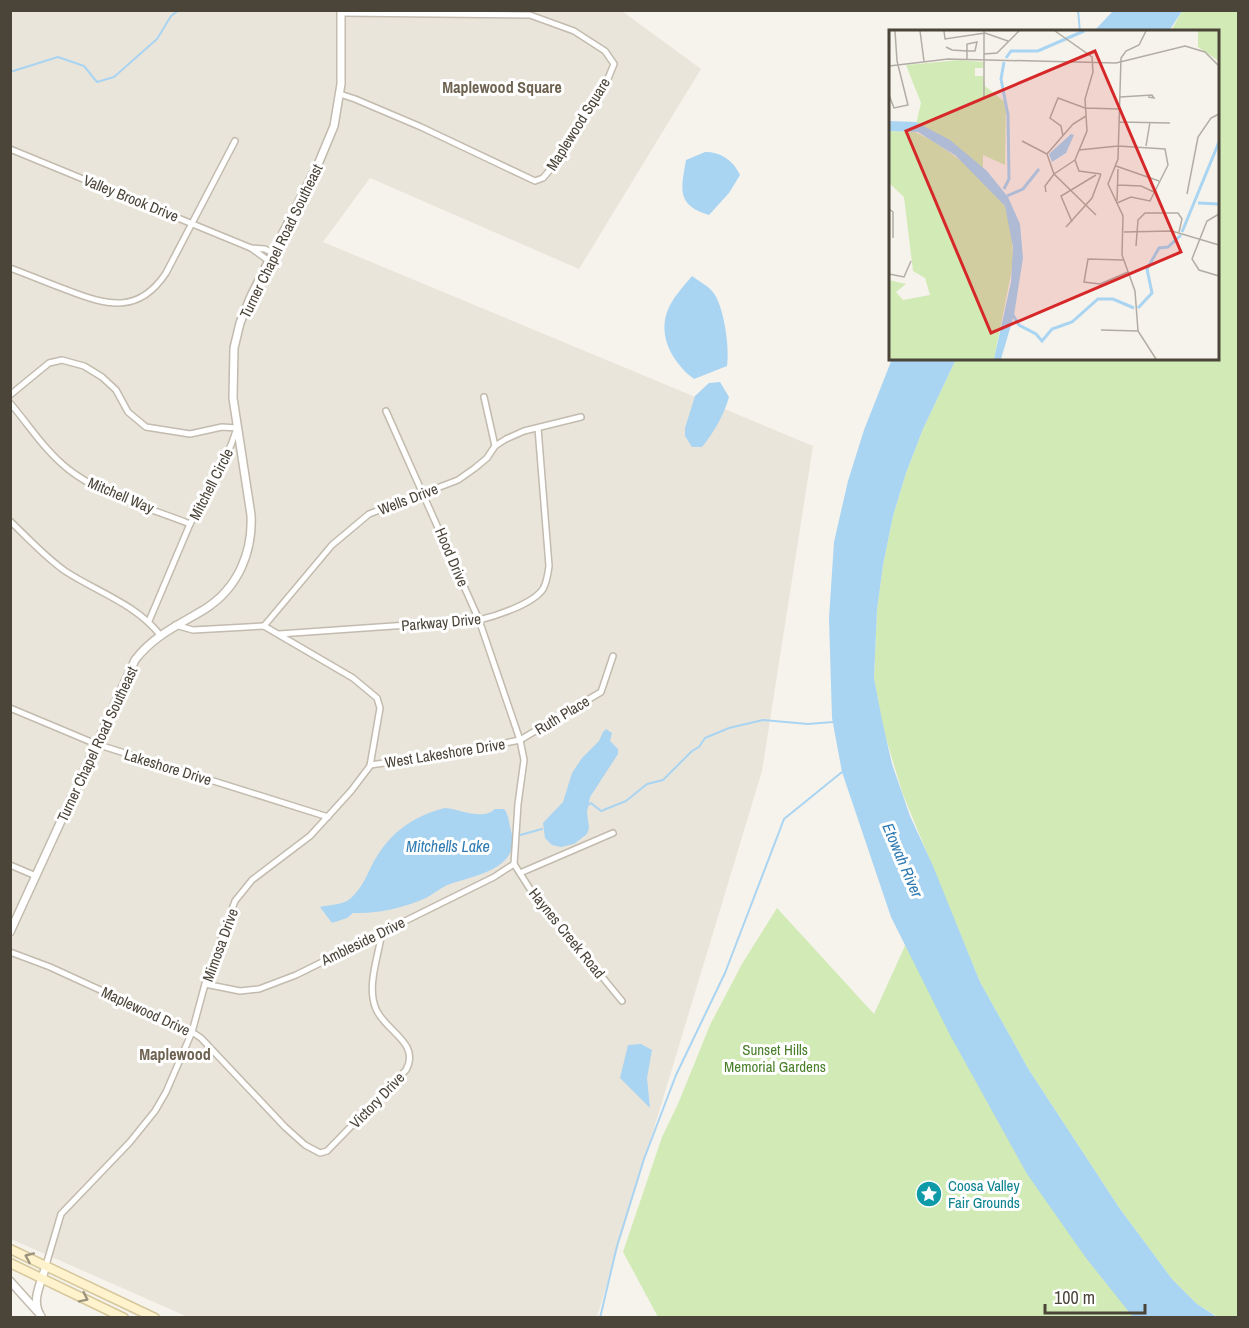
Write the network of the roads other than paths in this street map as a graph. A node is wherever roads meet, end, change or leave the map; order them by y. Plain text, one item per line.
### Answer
1 (341, 12) edge
2 (340, 94) junction
3 (235, 141) dead end
4 (10, 149) edge
5 (193, 224) junction
6 (251, 248) junction
7 (273, 253) junction
8 (269, 261) junction
9 (10, 268) edge
10 (10, 395) edge
11 (484, 397) dead end
12 (10, 403) edge
13 (386, 411) dead end
14 (581, 417) dead end
15 (237, 428) junction
16 (538, 428) junction
17 (495, 446) junction
18 (424, 493) junction
19 (10, 521) edge
20 (190, 524) junction
21 (479, 620) junction
22 (149, 621) junction
23 (175, 626) junction
24 (264, 626) junction
25 (277, 634) junction
26 (160, 635) junction
27 (613, 656) dead end
28 (10, 708) edge
29 (520, 740) junction
30 (96, 744) junction
31 (370, 765) junction
32 (328, 817) junction
33 (613, 833) dead end
34 (514, 864) junction
35 (10, 865) edge
36 (520, 873) junction
37 (36, 876) junction
38 (382, 931) junction
39 (10, 932) edge
40 (10, 952) edge
41 (205, 984) junction
42 (622, 1001) dead end
43 (192, 1032) junction
44 (312, 1150) joint
45 (10, 1249) edge
46 (10, 1263) edge
47 (46, 1265) junction
48 (43, 1278) junction
49 (10, 1281) edge
50 (40, 1315) edge
51 (124, 1317) edge
52 (155, 1317) edge

1 - 2 street, Turner Chapel Road Southeast
1 - 2 street, Maplewood Square
2 - 7 street, Turner Chapel Road Southeast
3 - 5 street
4 - 5 street, Valley Brook Drive
5 - 6 street, Valley Brook Drive
5 - 9 street
6 - 7 street, Valley Brook Drive
6 - 8 street, Valley Brook Drive
7 - 8 street, Turner Chapel Road Southeast
8 - 15 street, Turner Chapel Road Southeast
10 - 15 street, Mitchell Circle
11 - 17 street
12 - 20 street, Mitchell Way
13 - 18 street, Hood Drive
14 - 16 street, Wells Drive
15 - 20 street, Mitchell Circle
15 - 23 street, Turner Chapel Road Southeast
16 - 17 street, Wells Drive
16 - 21 street, Parkway Drive
17 - 18 street, Wells Drive
18 - 21 street, Hood Drive
18 - 24 street, Wells Drive
19 - 22 street
20 - 22 street, Mitchell Circle
21 - 25 street, Parkway Drive
21 - 29 street, Hood Drive
22 - 26 street
23 - 24 street
23 - 26 street, Turner Chapel Road Southeast
24 - 25 street, Mimosa Drive
25 - 31 street, Mimosa Drive
26 - 30 street, Turner Chapel Road Southeast
27 - 29 street, Ruth Place
28 - 30 street, Lakeshore Drive
29 - 31 street, West Lakeshore Drive
29 - 34 street
30 - 32 street, Lakeshore Drive
30 - 37 street, Turner Chapel Road Southeast
31 - 32 street, Mimosa Drive
32 - 41 street, Mimosa Drive
33 - 36 street
34 - 36 street, Haynes Creek Road
34 - 38 street, Ambleside Drive
35 - 37 street
36 - 42 street, Haynes Creek Road
37 - 39 street, Turner Chapel Road Southeast
38 - 41 street, Ambleside Drive
38 - 44 street, Victory Drive
40 - 43 street, Maplewood Drive
41 - 43 street, Mimosa Drive
43 - 44 street, Maplewood Drive
43 - 47 street, Mimosa Drive
47 -> 45 main road
46 - 48 main road
47 - 48 street
47 - 52 main road
48 - 50 street
48 -> 51 main road
49 - 50 street

